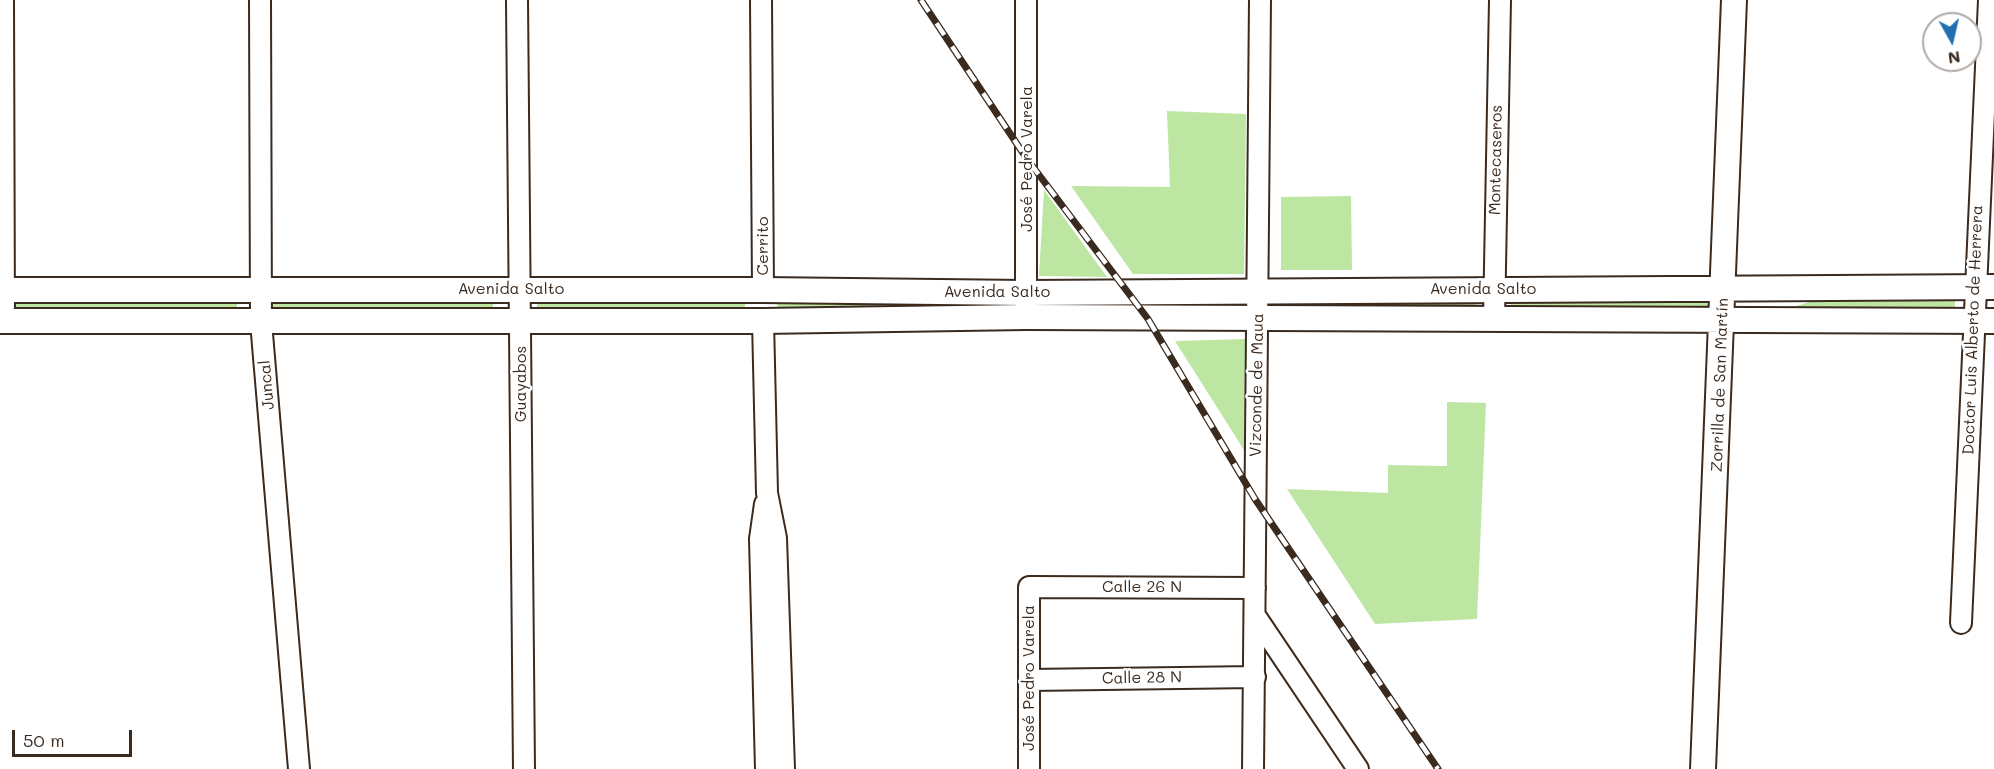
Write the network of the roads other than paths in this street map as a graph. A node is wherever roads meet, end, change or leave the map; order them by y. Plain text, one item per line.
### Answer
1 (3, 0) edge
2 (260, 0) edge
3 (517, 0) edge
4 (761, 0) edge
5 (1026, 0) edge
6 (1260, 0) edge
7 (1500, 0) edge
8 (1734, 0) edge
9 (1989, 0) edge
10 (1984, 287) edge
11 (1724, 288) junction
12 (261, 289) junction
13 (520, 289) junction
14 (1258, 289) junction
15 (2, 290) edge
16 (763, 290) junction
17 (1493, 290) junction
18 (1026, 292) junction
19 (1026, 317) junction
20 (1258, 319) junction
21 (1494, 320) junction
22 (2, 321) edge
23 (521, 321) junction
24 (763, 321) junction
25 (1723, 321) junction
26 (1984, 321) edge
27 (261, 322) junction
28 (767, 493) junction
29 (1029, 587) joint
30 (1256, 588) junction
31 (1256, 617) junction
32 (1961, 623) dead end
33 (1255, 677) junction
34 (1029, 680) junction
35 (299, 769) edge
36 (524, 769) edge
37 (766, 769) edge
38 (784, 769) edge
39 (1029, 769) edge
40 (1253, 769) edge
41 (1358, 769) edge
42 (1703, 769) edge

1 - 15 street
2 - 12 street, Juncal
3 - 13 street, Guayabos
4 - 16 street, Cerrito
5 - 18 street, José Pedro Varela
6 - 14 street, Vizconde de Maua
7 - 17 street, Montecaseros
8 - 11 street, Zorrilla de San Martín
9 - 10 street, Doctor Luis Alberto de Herrera
10 - 11 street, Avenida Salto
10 - 26 street, Doctor Luis Alberto de Herrera
11 - 17 street, Avenida Salto
11 - 25 street, Zorrilla de San Martín
12 - 13 street, Avenida Salto
12 - 15 street, Avenida Salto
12 - 27 street, Juncal
13 - 16 street, Avenida Salto
13 - 23 street, Guayabos
14 - 17 street, Avenida Salto
14 - 18 street, Avenida Salto
14 - 20 street, Vizconde de Maua
15 - 22 street
16 - 18 street, Avenida Salto
16 - 24 street, Cerrito
17 - 21 street, Montecaseros
18 - 19 street, José Pedro Varela
19 - 20 street, Avenida Salto
19 - 24 street, Avenida Salto
20 - 21 street, Avenida Salto
20 - 30 street, Vizconde de Maua
21 - 25 street, Avenida Salto
22 - 27 street, Avenida Salto
23 - 24 street, Avenida Salto
23 - 27 street, Avenida Salto
23 - 36 street, Guayabos
24 - 28 street, Cerrito
25 - 26 street, Avenida Salto
25 - 42 street, Zorrilla de San Martín
26 - 32 street, Doctor Luis Alberto de Herrera
27 - 35 street, Juncal
28 - 37 street, Cerrito
28 - 38 street, Cerrito
29 - 30 street, Calle 26 N
29 - 34 street, José Pedro Varela
30 - 31 street, Vizconde de Maua
31 - 33 street, Vizconde de Maua
31 - 41 street
33 - 34 street, Calle 28 N
33 - 40 street, Vizconde de Maua
34 - 39 street, José Pedro Varela

